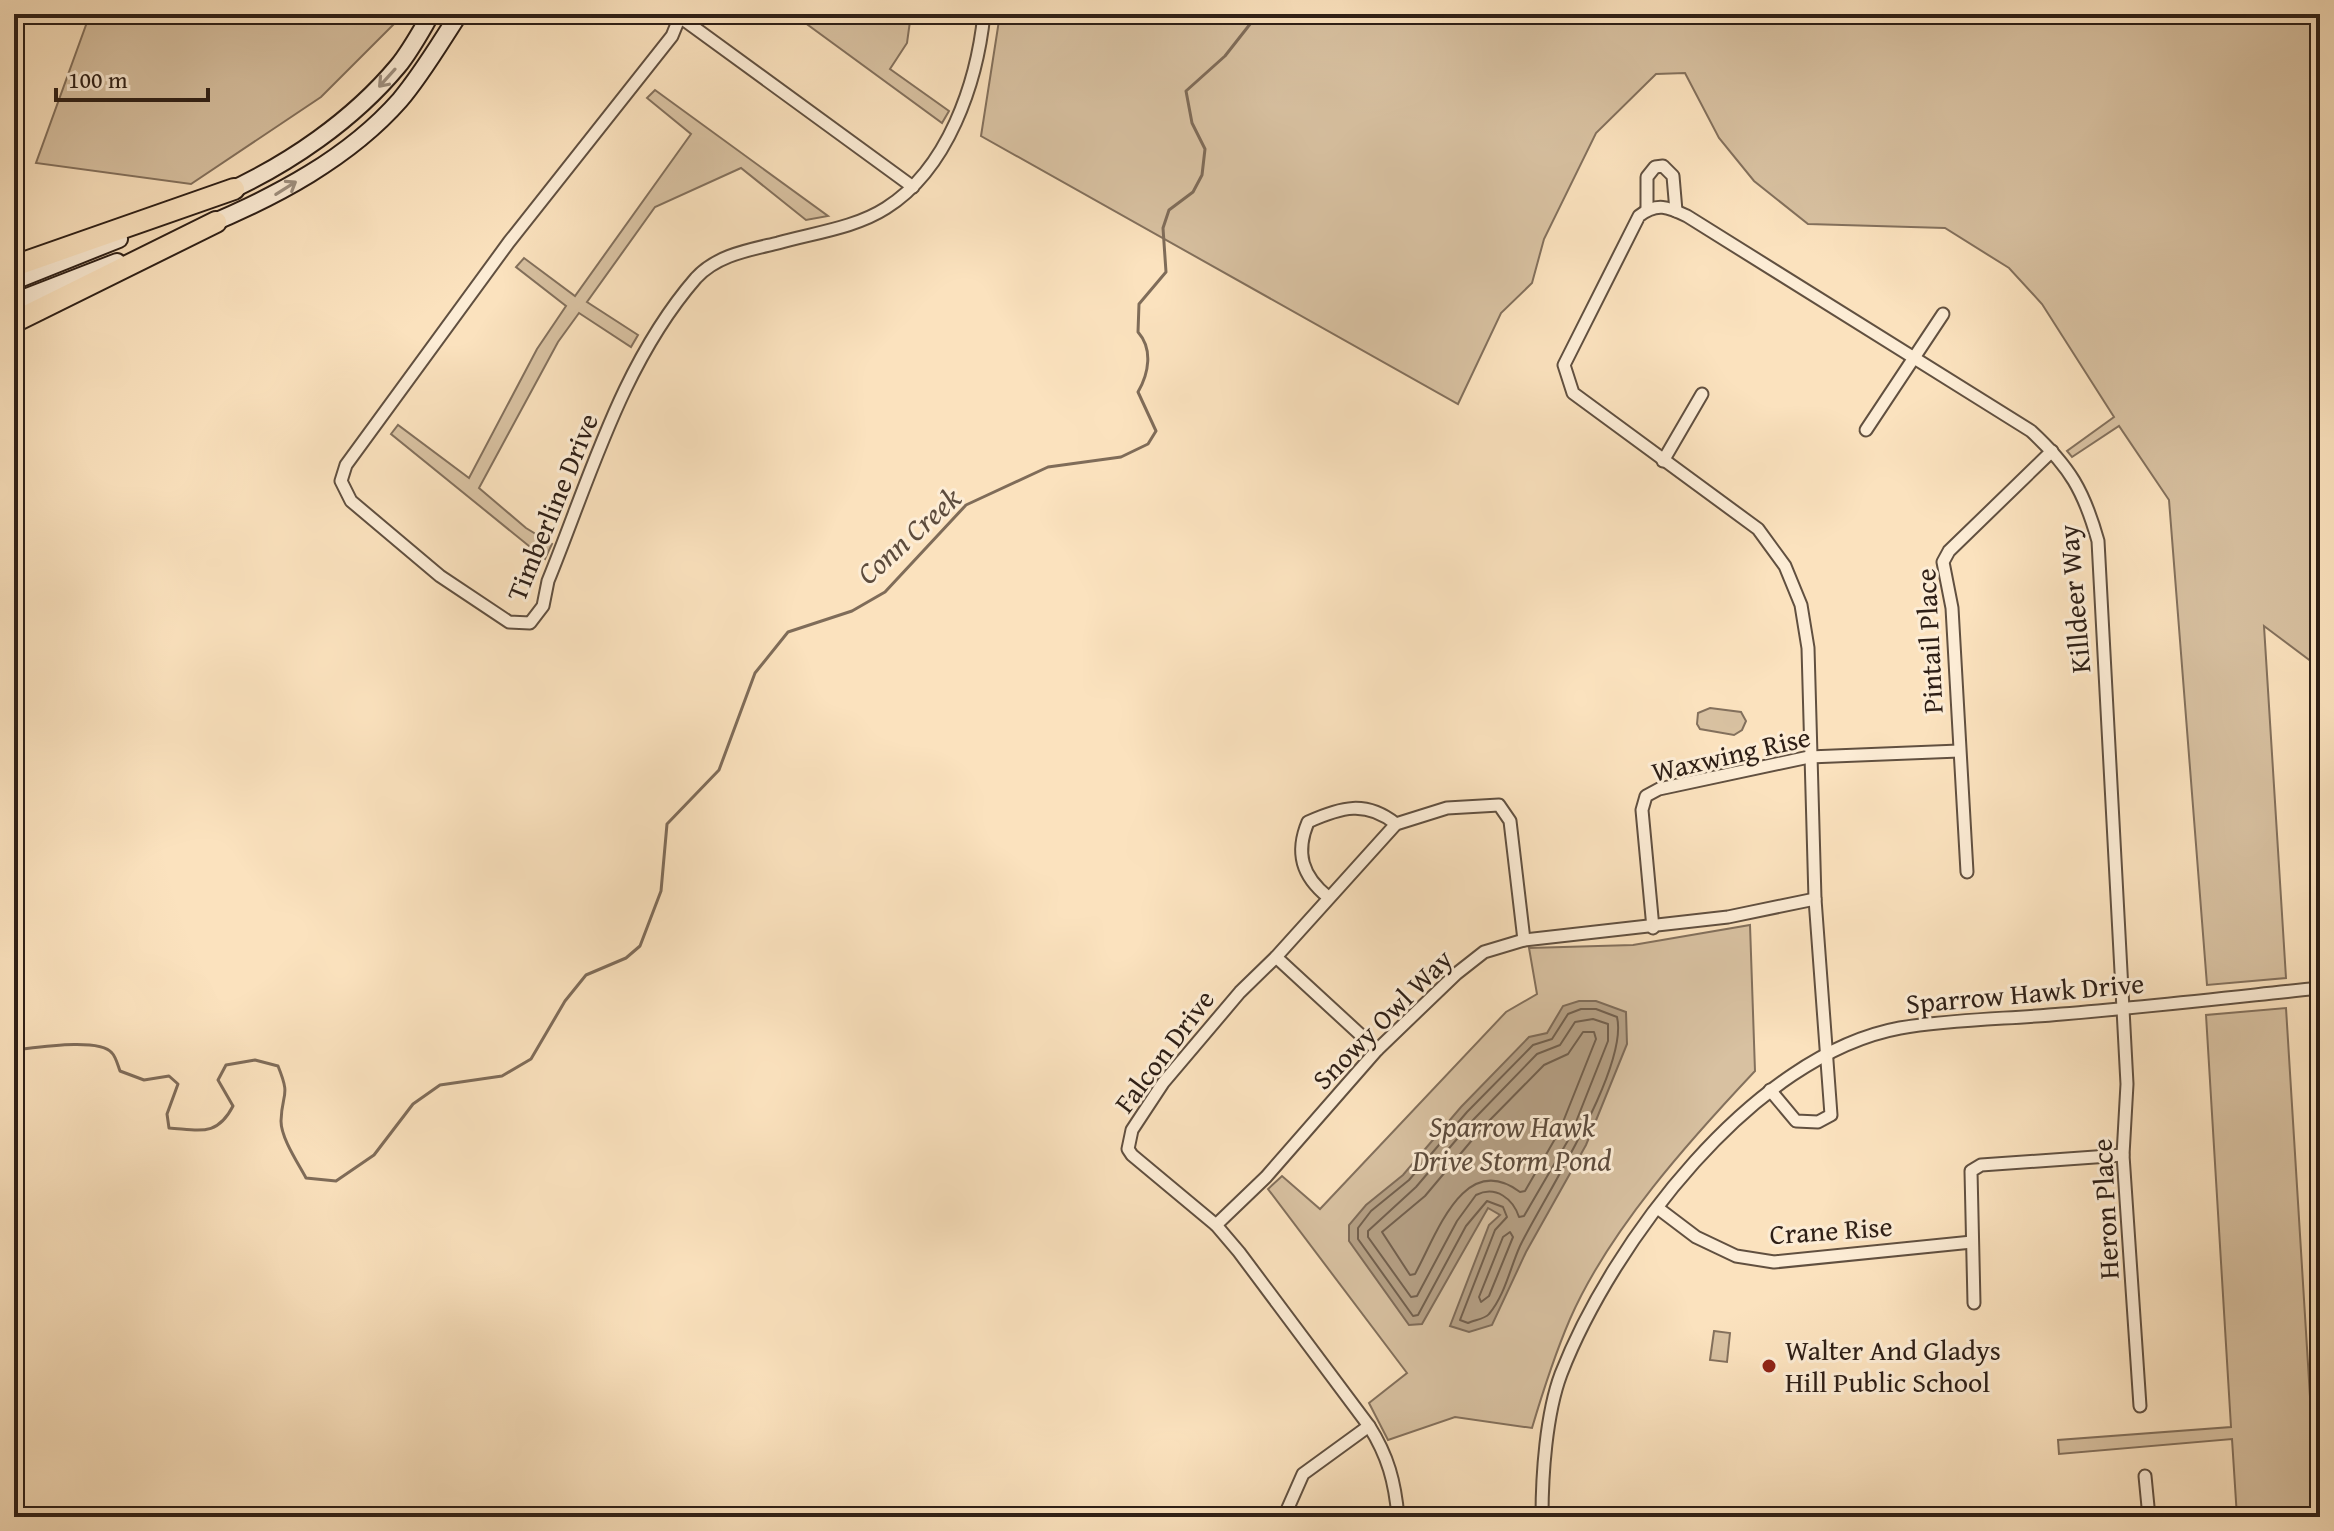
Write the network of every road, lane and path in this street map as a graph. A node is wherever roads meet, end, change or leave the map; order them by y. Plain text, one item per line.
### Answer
1 (431, 14) edge
2 (459, 14) edge
3 (984, 14) edge
4 (681, 16) edge
5 (913, 187) junction
6 (234, 189) junction
7 (1647, 210) junction
8 (1676, 211) junction
9 (216, 222) junction
10 (14, 266) edge
11 (14, 281) edge
12 (14, 302) edge
13 (1943, 314) dead end
14 (14, 322) edge
15 (1914, 361) junction
16 (1702, 394) dead end
17 (1866, 430) dead end
18 (2052, 451) junction
19 (1663, 461) junction
20 (1959, 751) junction
21 (1809, 757) junction
22 (1396, 824) junction
23 (1967, 872) dead end
24 (1328, 897) junction
25 (1815, 899) junction
26 (1653, 928) junction
27 (1524, 940) junction
28 (1276, 957) junction
29 (2320, 988) edge
30 (2123, 1009) junction
31 (1377, 1050) junction
32 (1829, 1053) junction
33 (1770, 1090) junction
34 (2123, 1155) junction
35 (1659, 1209) junction
36 (1216, 1225) junction
37 (1972, 1242) junction
38 (1974, 1303) dead end
39 (2140, 1406) dead end
40 (1369, 1426) junction
41 (2145, 1476) dead end
42 (1284, 1517) edge
43 (1398, 1517) edge
44 (1542, 1517) edge
45 (2149, 1517) edge

1 -> 6 main road
9 -> 2 main road
3 - 5 street, Timberline Drive
4 - 5 street
4 - 5 street, Timberline Drive
6 - 10 highway
6 - 11 main road
7 - 8 street
7 - 8 street
7 - 19 street
8 - 15 street, Killdeer Way
9 - 12 main road
9 - 14 highway
13 - 15 street
15 - 17 street
15 - 18 street, Killdeer Way
16 - 19 street
18 - 20 street, Pintail Place
18 - 30 street, Killdeer Way
19 - 21 street
20 - 21 street, Waxwing Rise
20 - 23 street, Pintail Place
21 - 25 street
21 - 26 street, Waxwing Rise
22 - 24 street, Falcon Drive
22 - 24 street
22 - 27 street
24 - 28 street, Falcon Drive
25 - 26 street, Snowy Owl Way
25 - 32 street
26 - 27 street, Snowy Owl Way
27 - 31 street, Snowy Owl Way
28 - 31 street
28 - 36 street, Falcon Drive
29 - 30 street, Sparrow Hawk Drive
30 - 32 street, Sparrow Hawk Drive
30 - 34 street, Heron Place
31 - 36 street, Snowy Owl Way
32 - 33 street, Sparrow Hawk Drive
32 - 33 street
33 - 35 street, Sparrow Hawk Drive
34 - 37 street
34 - 39 street, Heron Place
35 - 37 street, Crane Rise
35 - 44 street, Sparrow Hawk Drive
36 - 40 street, Falcon Drive
37 - 38 street
40 - 42 street
40 - 43 street, Falcon Drive
41 - 45 street

